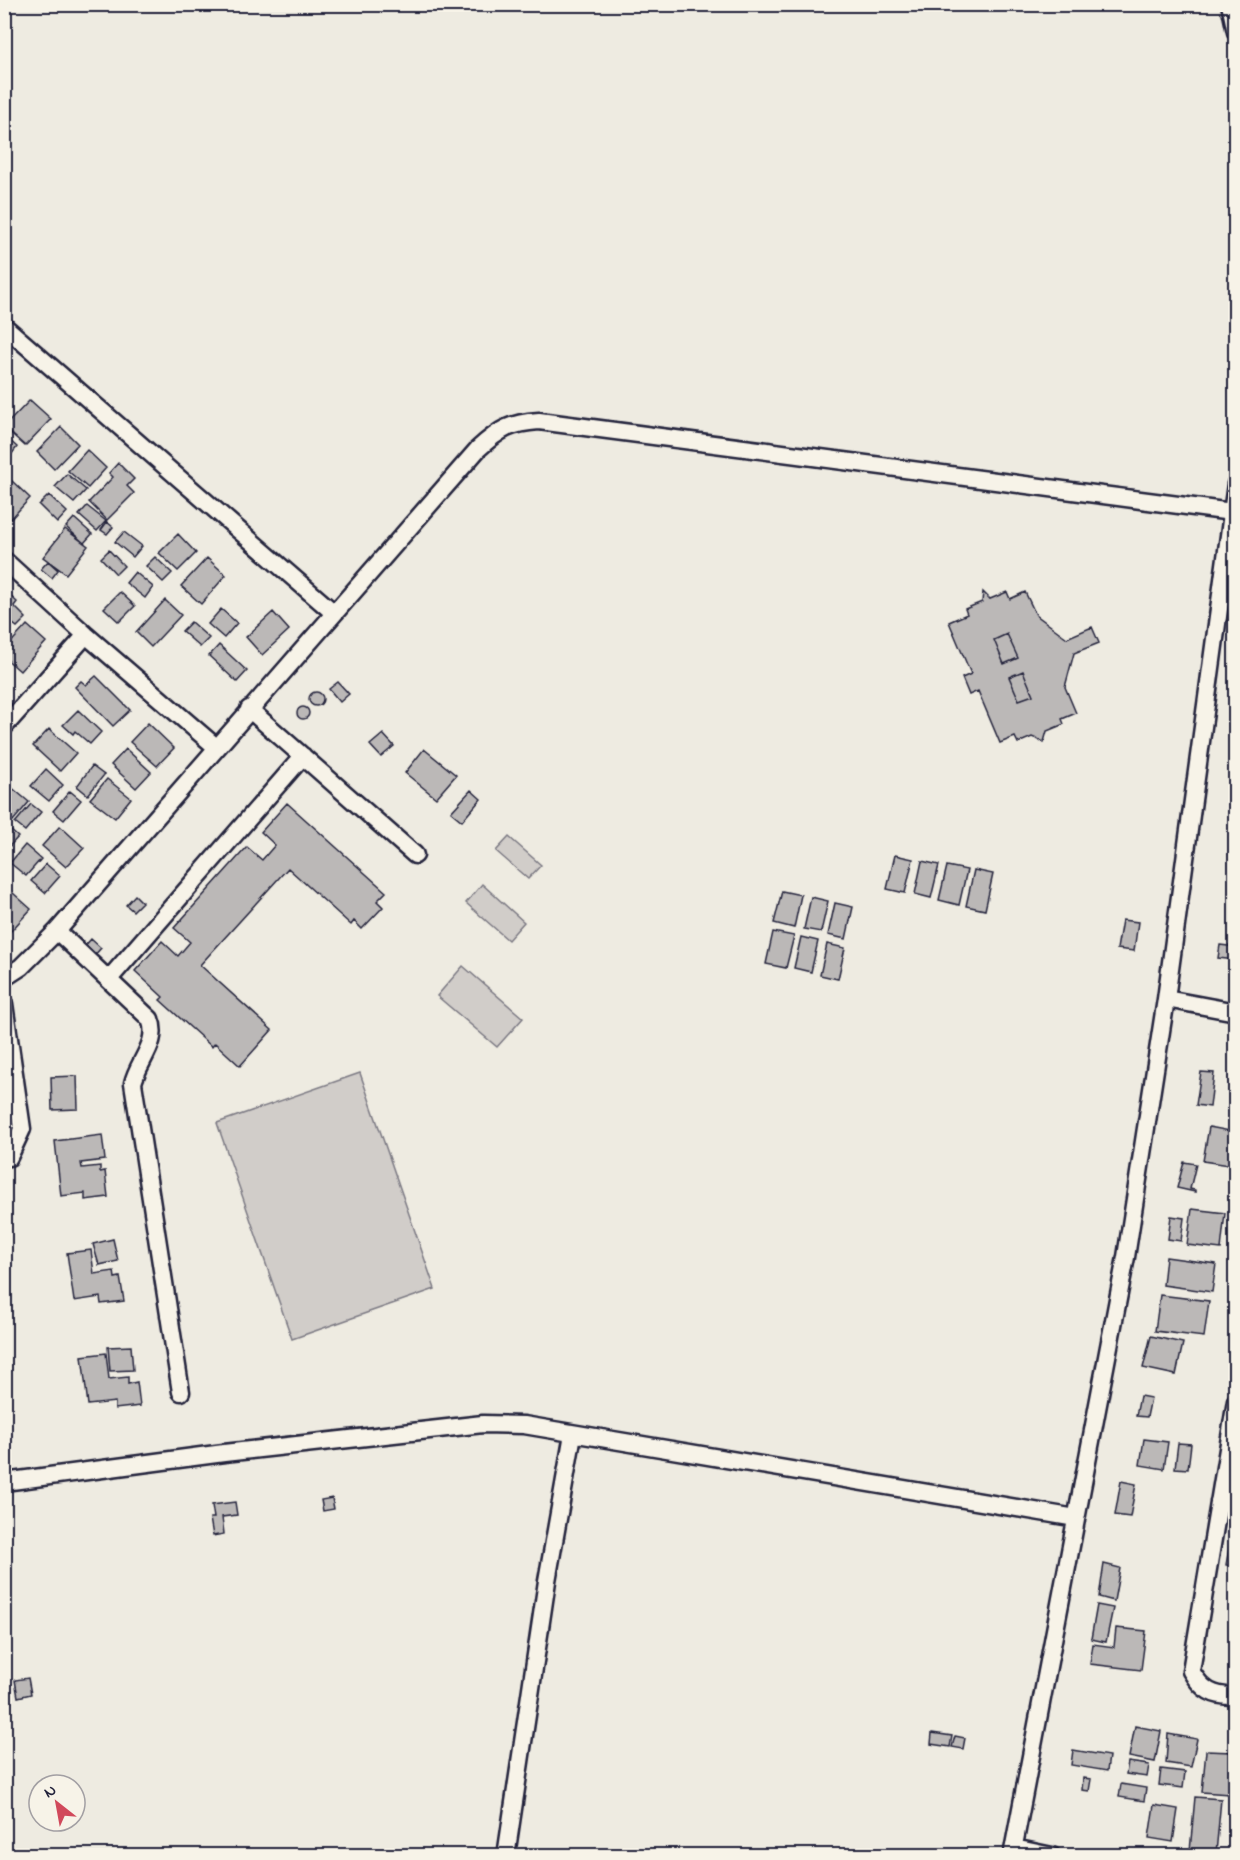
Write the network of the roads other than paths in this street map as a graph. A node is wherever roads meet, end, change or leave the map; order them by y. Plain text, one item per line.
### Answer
1 (1230, 4) edge
2 (1236, 32) edge
3 (4, 326) edge
4 (1236, 484) edge
5 (1232, 512) junction
6 (4, 560) edge
7 (334, 613) junction
8 (86, 635) junction
9 (249, 709) junction
10 (4, 727) edge
11 (216, 747) junction
12 (303, 756) junction
13 (415, 855) dead end
14 (57, 931) junction
15 (4, 978) edge
16 (109, 979) junction
17 (1166, 999) junction
18 (4, 1004) edge
19 (1236, 1012) edge
20 (4, 1158) edge
21 (181, 1392) dead end
22 (1236, 1401) edge
23 (573, 1434) junction
24 (4, 1482) edge
25 (1227, 1503) edge
26 (1076, 1518) junction
27 (1236, 1696) edge
28 (1013, 1852) edge
29 (506, 1856) edge
30 (1052, 1856) edge

1 - 2 street
3 - 7 street
4 - 5 street
5 - 7 street
5 - 17 street
6 - 8 street
7 - 9 street
8 - 10 street
8 - 11 street
9 - 11 street
9 - 12 street
11 - 14 street
12 - 13 street
12 - 16 street
14 - 15 street
14 - 16 street
16 - 21 street
17 - 19 street
17 - 26 street
18 - 20 street
22 - 25 street
23 - 24 street
23 - 26 street
23 - 29 street
25 - 27 street
26 - 28 street
28 - 30 street

